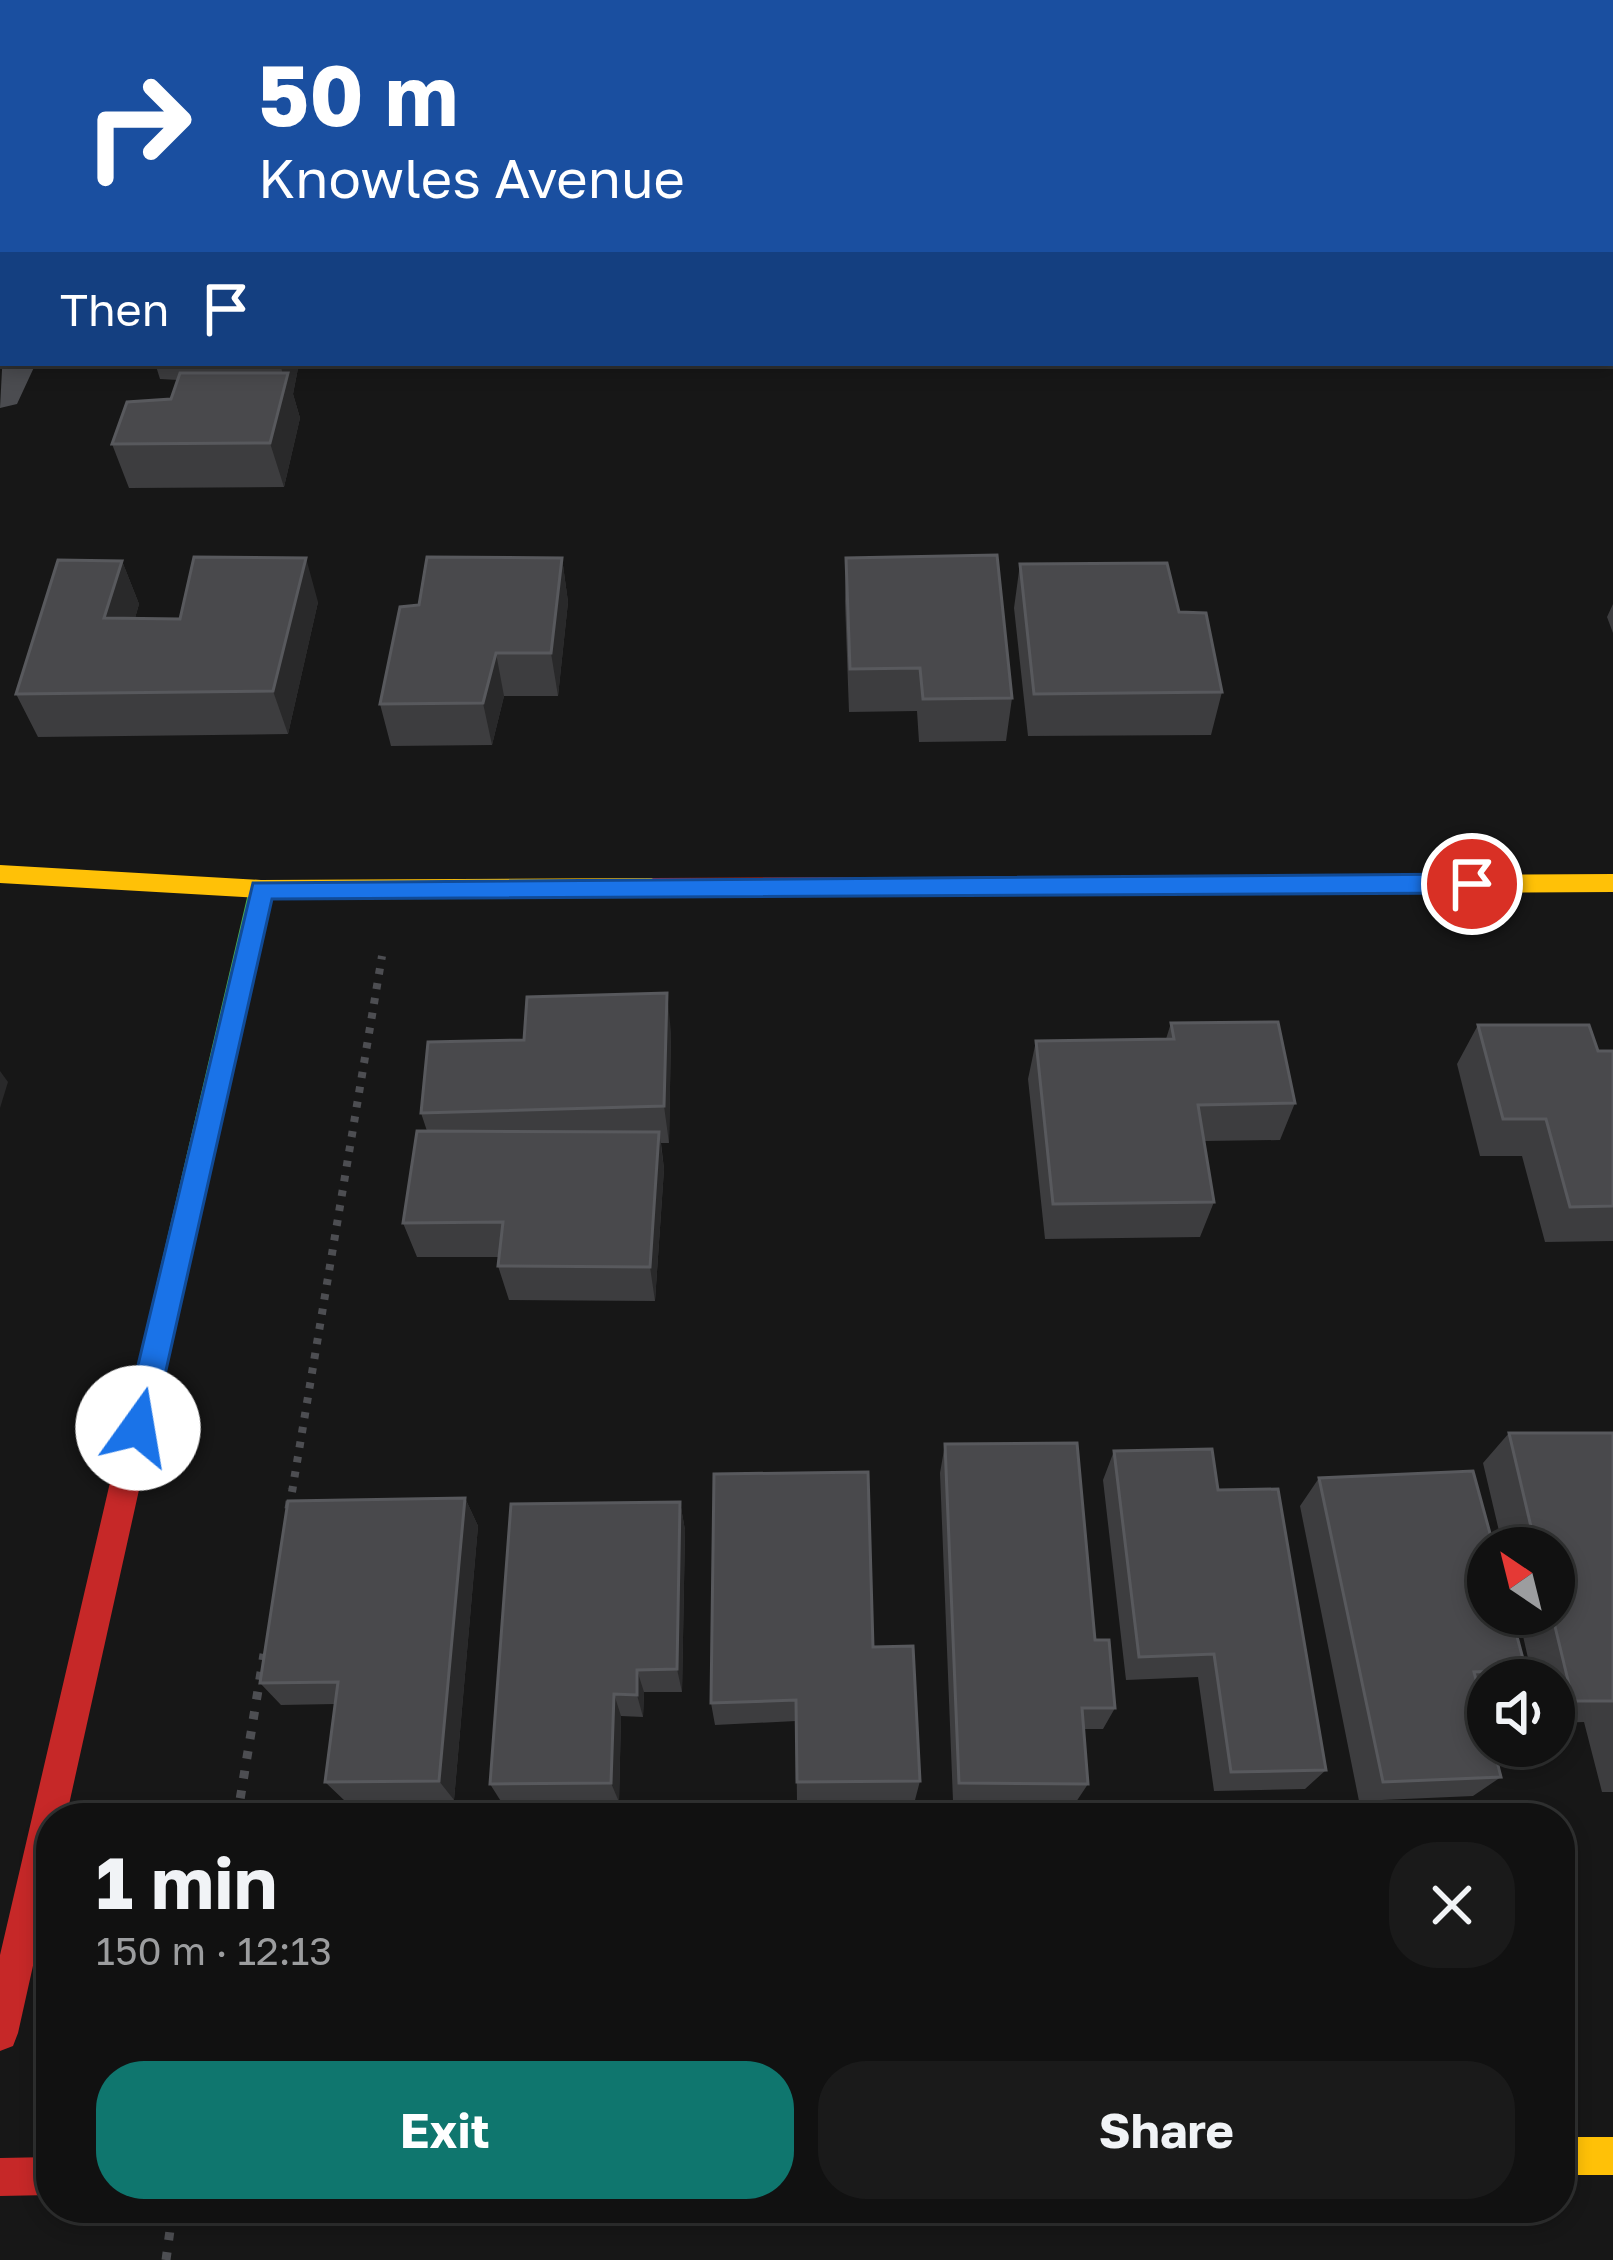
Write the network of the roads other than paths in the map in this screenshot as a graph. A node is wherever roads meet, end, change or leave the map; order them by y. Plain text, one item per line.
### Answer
1 (12, 366) edge
2 (0, 394) edge
3 (0, 874) edge
4 (1613, 883) edge
5 (261, 890) junction
6 (53, 1803) edge
7 (36, 1875) edge
8 (0, 2033) edge
9 (1575, 2156) edge
10 (1613, 2156) edge
11 (36, 2176) edge
12 (0, 2177) edge

1 - 2 street
3 - 5 street
4 - 5 street
5 - 6 street
7 - 8 street
9 - 10 street
11 - 12 street

